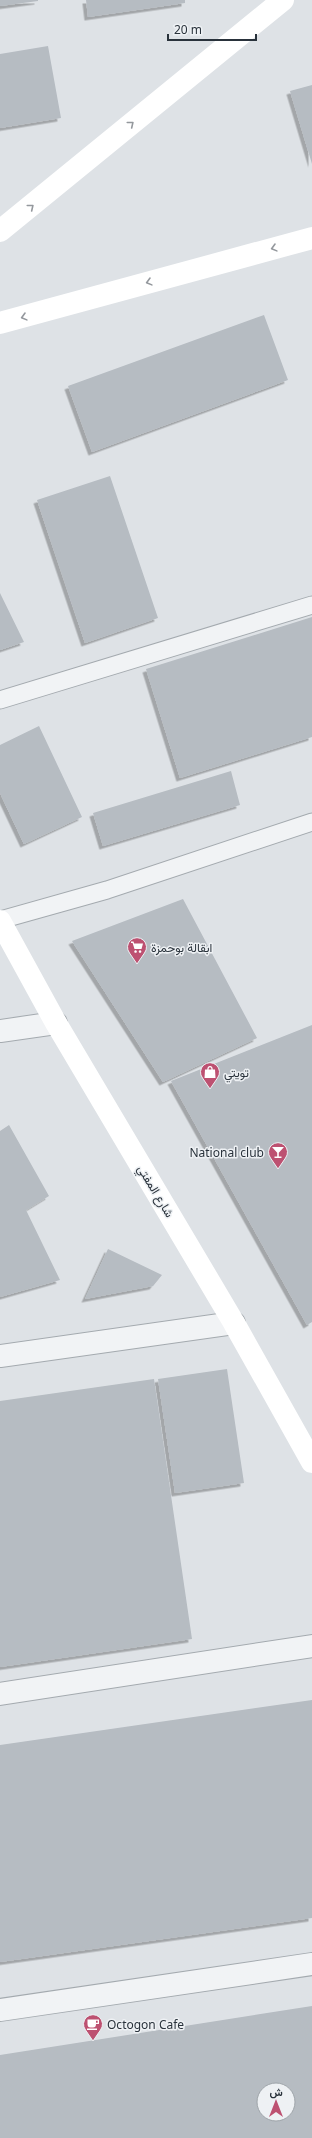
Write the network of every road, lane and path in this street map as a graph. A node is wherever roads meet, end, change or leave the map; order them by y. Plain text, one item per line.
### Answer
1 (283, 0) edge
2 (0, 231) edge
3 (312, 238) edge
4 (0, 323) edge
5 (312, 605) edge
6 (0, 700) edge
7 (312, 822) edge
8 (0, 921) edge
9 (56, 1023) junction
10 (0, 1031) edge
11 (234, 1323) junction
12 (0, 1356) edge
13 (312, 1462) edge
14 (312, 1646) edge
15 (0, 1694) edge
16 (312, 1964) edge
17 (0, 2010) edge

2 -> 1 street
3 -> 4 street
5 - 6 lane
7 - 8 lane
8 - 9 street, شارع المفتي
9 - 10 street
9 - 11 street, شارع المفتي
11 - 12 street
11 - 13 street, شارع المفتي
14 - 15 street
16 - 17 street

